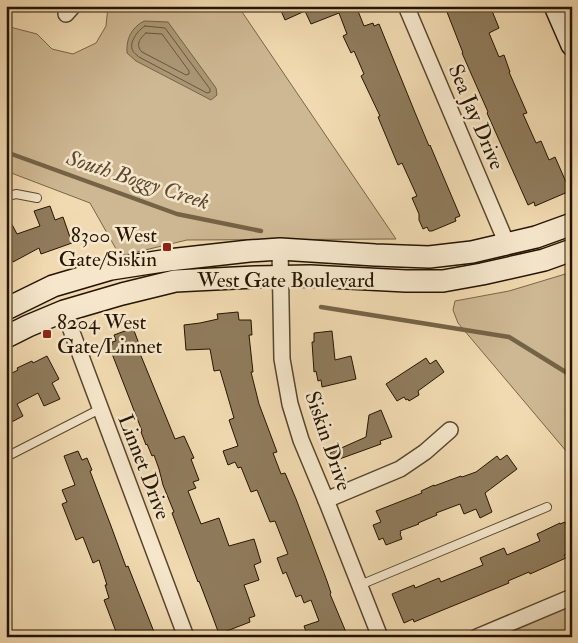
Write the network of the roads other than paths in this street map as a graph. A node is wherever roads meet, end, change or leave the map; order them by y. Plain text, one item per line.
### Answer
1 (406, 6) edge
2 (555, 6) edge
3 (572, 45) edge
4 (6, 196) edge
5 (37, 198) dead end
6 (572, 224) edge
7 (507, 244) junction
8 (280, 250) junction
9 (572, 250) edge
10 (281, 277) junction
11 (6, 309) edge
12 (64, 311) junction
13 (6, 337) edge
14 (100, 409) junction
15 (450, 430) dead end
16 (6, 457) edge
17 (326, 500) junction
18 (547, 507) dead end
19 (360, 585) junction
20 (572, 597) edge
21 (186, 637) edge
22 (380, 637) edge
23 (477, 637) edge

1 - 7 street, Sea Jay Drive
2 - 3 main road
4 - 5 lane
6 - 7 main road, West Gate Boulevard
7 - 8 main road, West Gate Boulevard
8 - 10 street, Siskin Drive
8 - 11 main road, West Gate Boulevard
9 - 10 main road, West Gate Boulevard
10 - 12 main road, West Gate Boulevard
10 - 17 street, Siskin Drive
12 - 13 main road, West Gate Boulevard
12 - 14 street, Linnet Drive
14 - 16 lane
14 - 21 street, Linnet Drive
15 - 17 street
17 - 19 street, Siskin Drive
18 - 19 lane
19 - 22 street, Siskin Drive
20 - 23 street

